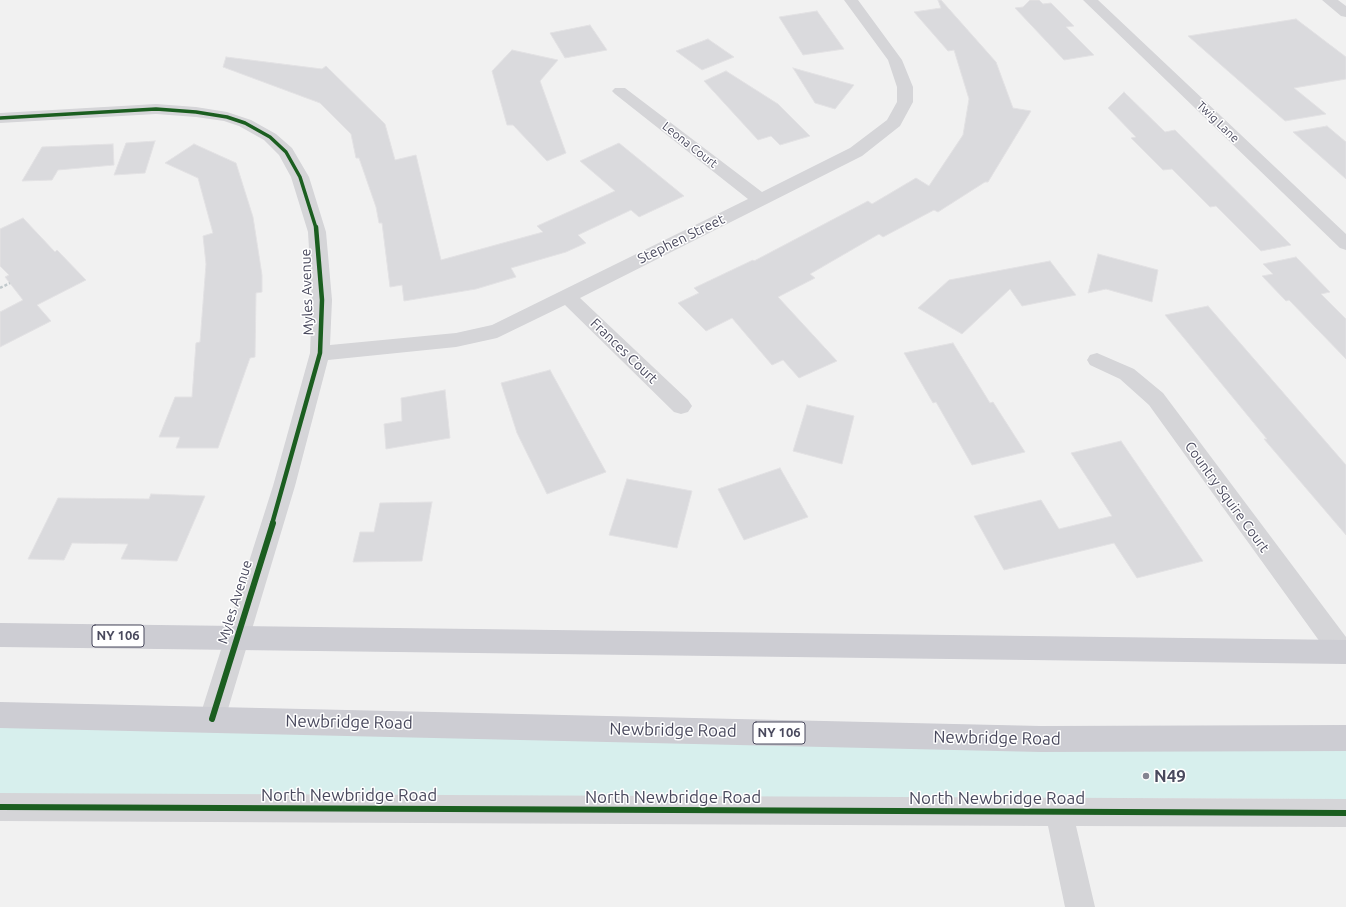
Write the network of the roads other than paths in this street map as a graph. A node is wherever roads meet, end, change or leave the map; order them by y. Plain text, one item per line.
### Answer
1 (851, 0) edge
2 (1090, 0) edge
3 (1329, 0) edge
4 (1346, 13) edge
5 (620, 90) dead end
6 (0, 118) edge
7 (761, 200) junction
8 (1346, 221) edge
9 (1324, 223) junction
10 (1346, 244) edge
11 (567, 296) junction
12 (320, 353) junction
13 (1097, 360) dead end
14 (681, 406) dead end
15 (0, 635) edge
16 (237, 638) junction
17 (1344, 652) edge
18 (0, 715) edge
19 (212, 719) junction
20 (1346, 738) edge
21 (0, 807) edge
22 (1059, 813) junction
23 (1346, 813) edge
24 (1080, 907) edge

1 - 7 street, Stephen Street
2 - 9 street, Twig Lane
3 - 4 street
5 - 7 street, Leona Court
6 - 12 street, Myles Avenue
7 - 11 street, Stephen Street
8 - 9 street
9 - 10 street, Twig Lane
11 - 12 street, Stephen Street
11 - 14 street, Frances Court
12 - 16 street, Myles Avenue
13 - 17 street, Country Squire Court
15 - 16 main road, NY 106
16 - 17 main road, NY 106
16 - 19 street, Myles Avenue
18 - 19 main road, Newbridge Road / NY 106
19 - 20 main road, Newbridge Road / NY 106
21 - 22 street, North Newbridge Road
22 - 23 street, North Newbridge Road
22 - 24 street

